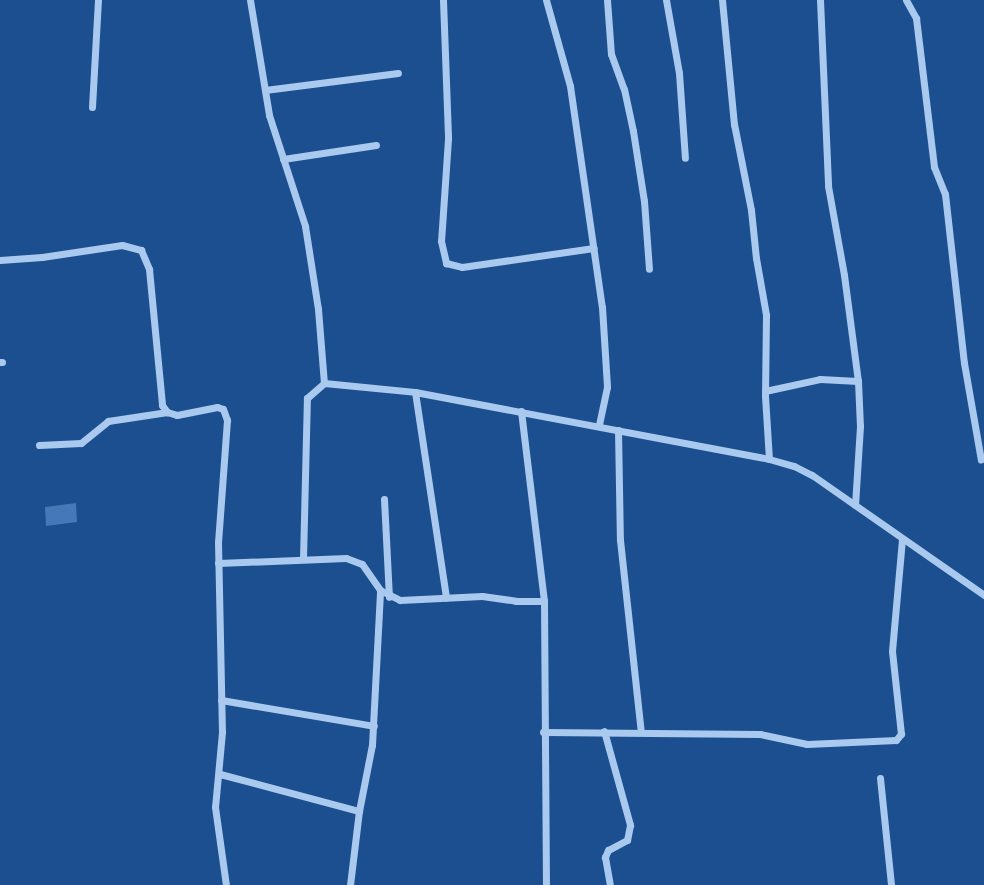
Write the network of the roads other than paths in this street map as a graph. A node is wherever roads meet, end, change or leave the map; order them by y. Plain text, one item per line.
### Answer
1 (98, 0) edge
2 (250, 0) edge
3 (443, 0) edge
4 (546, 0) edge
5 (607, 0) edge
6 (666, 0) edge
7 (722, 0) edge
8 (820, 0) edge
9 (906, 0) edge
10 (398, 73) dead end
11 (265, 90) junction
12 (92, 107) dead end
13 (376, 145) dead end
14 (685, 158) dead end
15 (283, 159) junction
16 (594, 248) junction
17 (0, 260) edge
18 (649, 269) dead end
19 (858, 381) junction
20 (324, 383) junction
21 (765, 391) junction
22 (415, 392) junction
23 (521, 411) junction
24 (167, 412) junction
25 (599, 426) junction
26 (618, 430) junction
27 (39, 445) dead end
28 (769, 458) junction
29 (981, 460) dead end
30 (384, 499) dead end
31 (855, 505) junction
32 (902, 539) junction
33 (303, 559) junction
34 (218, 564) junction
35 (380, 590) junction
36 (984, 595) edge
37 (389, 597) junction
38 (446, 598) junction
39 (544, 601) junction
40 (221, 700) junction
41 (374, 726) junction
42 (604, 731) junction
43 (543, 732) junction
44 (641, 732) junction
45 (220, 774) junction
46 (880, 778) dead end
47 (359, 811) junction
48 (226, 885) edge
49 (350, 885) edge
50 (546, 885) edge
51 (610, 885) edge
52 (891, 885) edge

1 - 12 street
2 - 11 street
3 - 16 street
4 - 16 street
5 - 18 street
6 - 14 street
7 - 21 street
8 - 19 street
9 - 29 street
10 - 11 street
11 - 15 street
13 - 15 street
15 - 20 street
16 - 25 street
17 - 24 street
19 - 21 street
19 - 31 street
20 - 22 street
20 - 33 street
21 - 28 street
22 - 23 street
22 - 38 street
23 - 25 street
23 - 39 street
24 - 27 street
24 - 34 street
25 - 26 street
26 - 28 street
26 - 44 street
28 - 31 street
30 - 37 street
31 - 32 street
32 - 36 street
32 - 44 street
33 - 34 street
33 - 35 street
34 - 40 street
35 - 37 street
35 - 41 street
37 - 38 street
38 - 39 street
39 - 43 street
40 - 41 street
40 - 45 street
41 - 47 street
42 - 43 street
42 - 44 street
42 - 51 street
43 - 50 street
45 - 47 street
45 - 48 street
46 - 52 street
47 - 49 street

